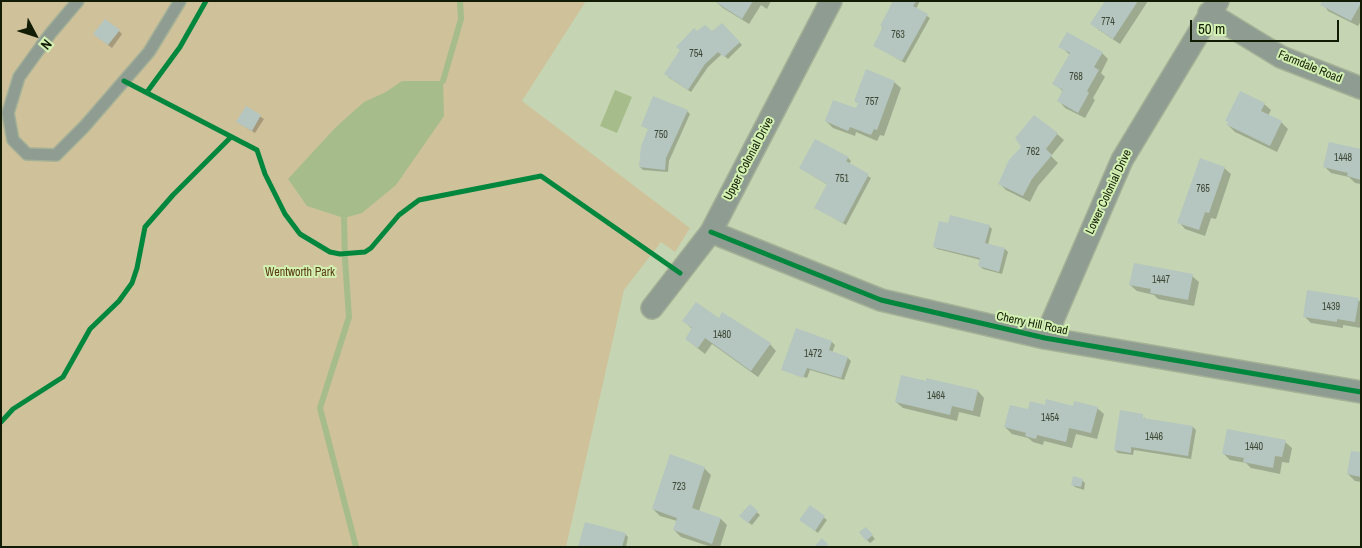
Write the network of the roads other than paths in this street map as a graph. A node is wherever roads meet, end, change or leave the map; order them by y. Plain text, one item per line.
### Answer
1 (78, 1) edge
2 (180, 1) edge
3 (832, 1) edge
4 (1213, 7) edge
5 (1361, 88) edge
6 (711, 232) junction
7 (652, 308) dead end
8 (1045, 338) junction
9 (1361, 392) edge

1 - 2 lane
3 - 6 street, Upper Colonial Drive
4 - 5 street, Farmdale Road
4 - 8 street, Lower Colonial Drive
6 - 7 street, Upper Colonial Drive
6 - 8 street, Cherry Hill Road
8 - 9 street, Cherry Hill Road

